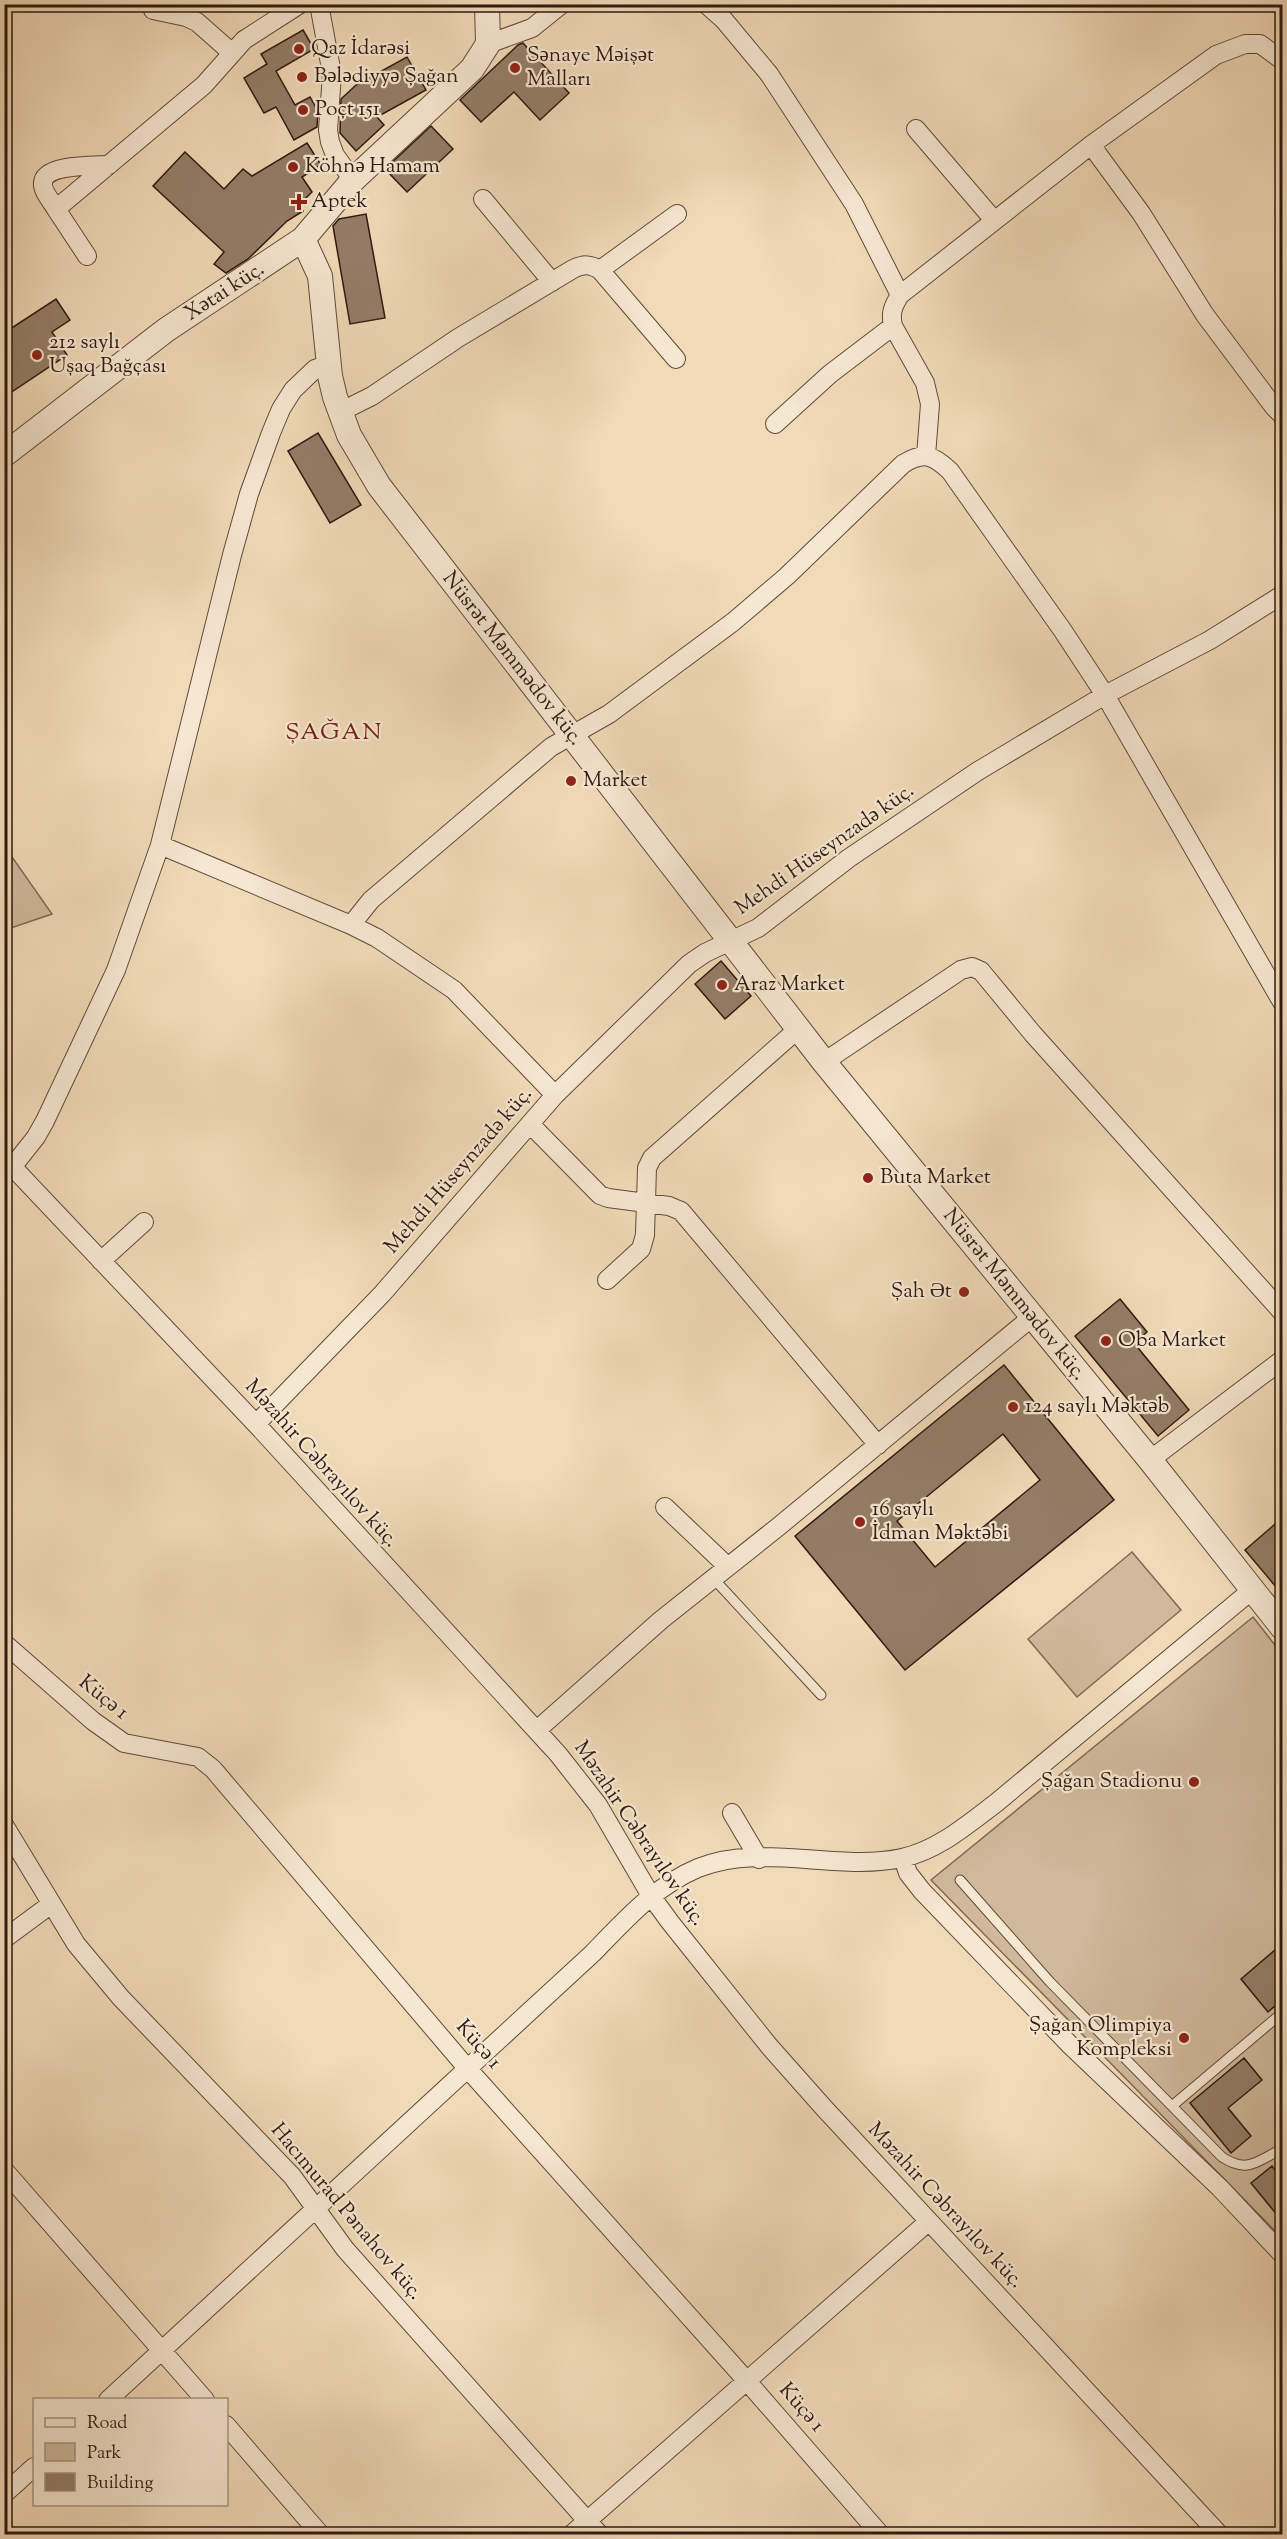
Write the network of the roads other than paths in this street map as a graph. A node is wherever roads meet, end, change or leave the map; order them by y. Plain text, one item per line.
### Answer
1 (300, 4) edge
2 (319, 4) edge
3 (487, 4) edge
4 (562, 4) edge
5 (706, 4) edge
6 (153, 10) dead end
7 (488, 44) junction
8 (231, 52) junction
9 (1282, 60) edge
10 (916, 129) dead end
11 (1091, 145) junction
12 (109, 165) junction
13 (353, 180) junction
14 (483, 199) dead end
15 (56, 208) junction
16 (677, 214) dead end
17 (993, 219) junction
18 (303, 239) junction
19 (87, 256) dead end
20 (600, 270) junction
21 (552, 282) junction
22 (900, 294) junction
23 (893, 326) junction
24 (676, 359) dead end
25 (329, 364) junction
26 (340, 411) junction
27 (1282, 416) edge
28 (775, 424) dead end
29 (4, 455) edge
30 (926, 456) junction
31 (1282, 595) edge
32 (1105, 695) junction
33 (570, 735) junction
34 (160, 845) junction
35 (351, 925) junction
36 (733, 941) junction
37 (1280, 994) edge
38 (798, 1029) junction
39 (824, 1062) junction
40 (555, 1095) junction
41 (530, 1124) junction
42 (9, 1162) edge
43 (644, 1203) junction
44 (144, 1222) dead end
45 (101, 1261) junction
46 (607, 1280) dead end
47 (1282, 1312) edge
48 (1032, 1317) junction
49 (1282, 1360) edge
50 (256, 1424) junction
51 (878, 1445) junction
52 (1150, 1460) junction
53 (665, 1507) dead end
54 (727, 1566) junction
55 (712, 1577) junction
56 (1252, 1590) junction
57 (1282, 1627) edge
58 (4, 1642) edge
59 (821, 1695) dead end
60 (537, 1730) junction
61 (732, 1813) dead end
62 (4, 1825) edge
63 (903, 1858) junction
64 (759, 1859) junction
65 (960, 1880) dead end
66 (651, 1896) junction
67 (50, 1905) junction
68 (4, 1939) edge
69 (1282, 2013) edge
70 (467, 2068) junction
71 (1172, 2106) junction
72 (1282, 2149) edge
73 (4, 2170) edge
74 (315, 2208) junction
75 (928, 2222) junction
76 (1282, 2254) edge
77 (162, 2349) junction
78 (746, 2380) junction
79 (110, 2398) edge
80 (203, 2398) edge
81 (228, 2427) edge
82 (33, 2468) edge
83 (4, 2494) edge
84 (588, 2520) junction
85 (320, 2535) edge
86 (572, 2535) edge
87 (599, 2535) edge
88 (880, 2535) edge
89 (1219, 2535) edge

1 - 8 street
2 - 13 street
3 - 7 street
4 - 7 street
5 - 22 street
6 - 8 street
7 - 13 street, Xətai küç.
8 - 12 street
9 - 11 street
10 - 17 street
11 - 17 street
11 - 27 street
12 - 15 street
12 - 15 street
13 - 18 street, Xətai küç.
14 - 21 street
15 - 19 street
16 - 20 street
17 - 22 street
18 - 25 street, Nüsrət Məmmədov küç.
18 - 29 street, Xətai küç.
20 - 21 street
20 - 24 street
21 - 26 street
22 - 23 street
23 - 28 street
23 - 30 street
25 - 26 street, Nüsrət Məmmədov küç.
25 - 34 street
26 - 33 street, Nüsrət Məmmədov küç.
30 - 32 street
30 - 33 street
31 - 32 street, Mehdi Hüseynzadə küç.
32 - 36 street, Mehdi Hüseynzadə küç.
32 - 37 street
33 - 35 street
33 - 36 street, Nüsrət Məmmədov küç.
34 - 35 street
34 - 42 street
35 - 40 street
36 - 38 street, Nüsrət Məmmədov küç.
36 - 40 street, Mehdi Hüseynzadə küç.
38 - 39 street, Nüsrət Məmmədov küç.
38 - 43 street
39 - 47 street
39 - 48 street, Nüsrət Məmmədov küç.
40 - 41 street, Mehdi Hüseynzadə küç.
41 - 43 street
41 - 50 street, Mehdi Hüseynzadə küç.
42 - 45 street, Məzahir Cəbrayılov küç.
43 - 46 street
43 - 51 street
44 - 45 street
45 - 50 street, Məzahir Cəbrayılov küç.
48 - 51 street
48 - 52 street, Nüsrət Məmmədov küç.
49 - 52 street
50 - 60 street, Məzahir Cəbrayılov küç.
51 - 54 street
52 - 56 street, Nüsrət Məmmədov küç.
53 - 54 street
54 - 55 street
55 - 59 lane
55 - 60 street
56 - 57 street, Nüsrət Məmmədov küç.
56 - 63 street
58 - 70 street, Küçə 1
60 - 66 street, Məzahir Cəbrayılov küç.
61 - 64 street
62 - 67 street, Hacımurad Pənahov küç.
63 - 64 street
63 - 76 street
64 - 66 street
65 - 71 lane
66 - 70 street
66 - 75 street, Məzahir Cəbrayılov küç.
67 - 68 street
67 - 74 street, Hacımurad Pənahov küç.
69 - 71 lane
70 - 74 street
70 - 78 street, Küçə 1
71 - 72 lane
73 - 77 street
74 - 77 street
74 - 84 street, Hacımurad Pənahov küç.
75 - 78 street
75 - 89 street, Məzahir Cəbrayılov küç.
77 - 79 street
77 - 80 street
78 - 84 street
78 - 88 street, Küçə 1
81 - 85 street
82 - 83 street
84 - 86 street
84 - 87 street, Hacımurad Pənahov küç.

